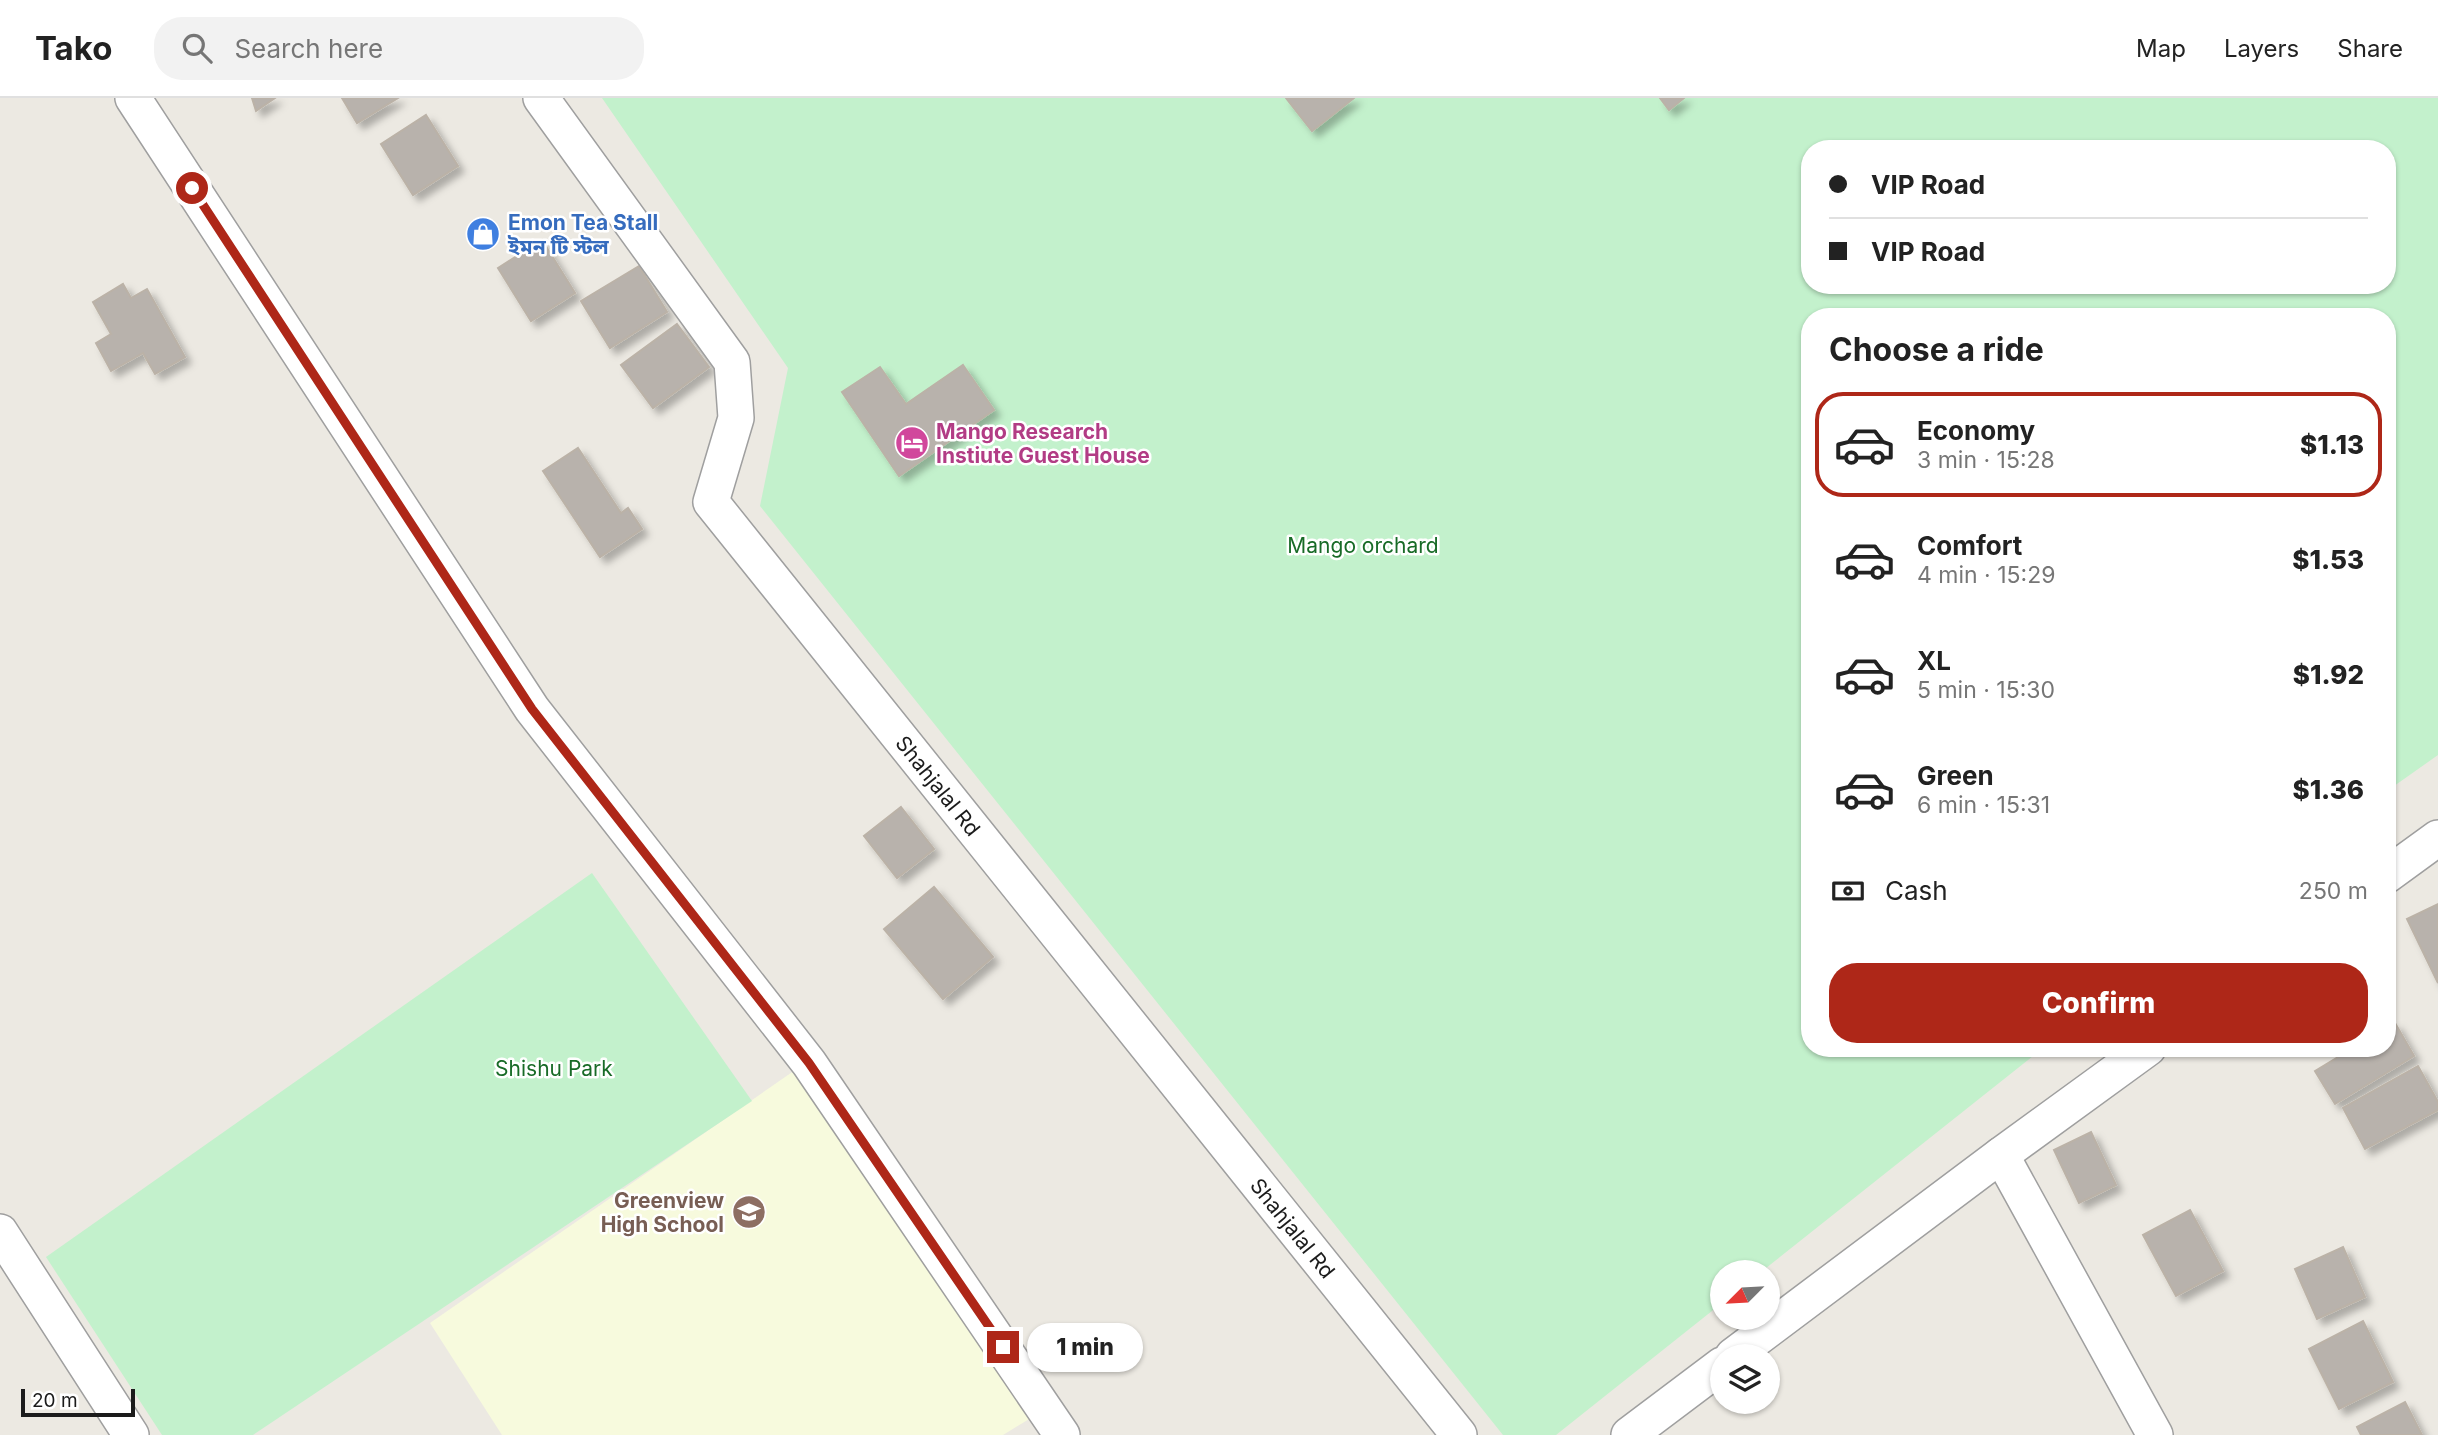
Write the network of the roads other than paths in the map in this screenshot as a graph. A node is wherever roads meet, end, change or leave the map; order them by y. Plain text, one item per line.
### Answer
1 (133, 98) edge
2 (541, 98) edge
3 (2438, 838) edge
4 (2396, 868) edge
5 (2136, 1057) edge
6 (2001, 1155) junction
7 (0, 1232) edge
8 (1749, 1344) edge
9 (1710, 1374) edge
10 (131, 1435) edge
11 (1062, 1435) edge
12 (1459, 1435) edge
13 (1629, 1435) edge
14 (2155, 1435) edge

1 - 11 street
2 - 12 street, Shahjalal Rd
3 - 4 street
5 - 6 street
6 - 8 street
6 - 14 street
7 - 10 street
9 - 13 street

